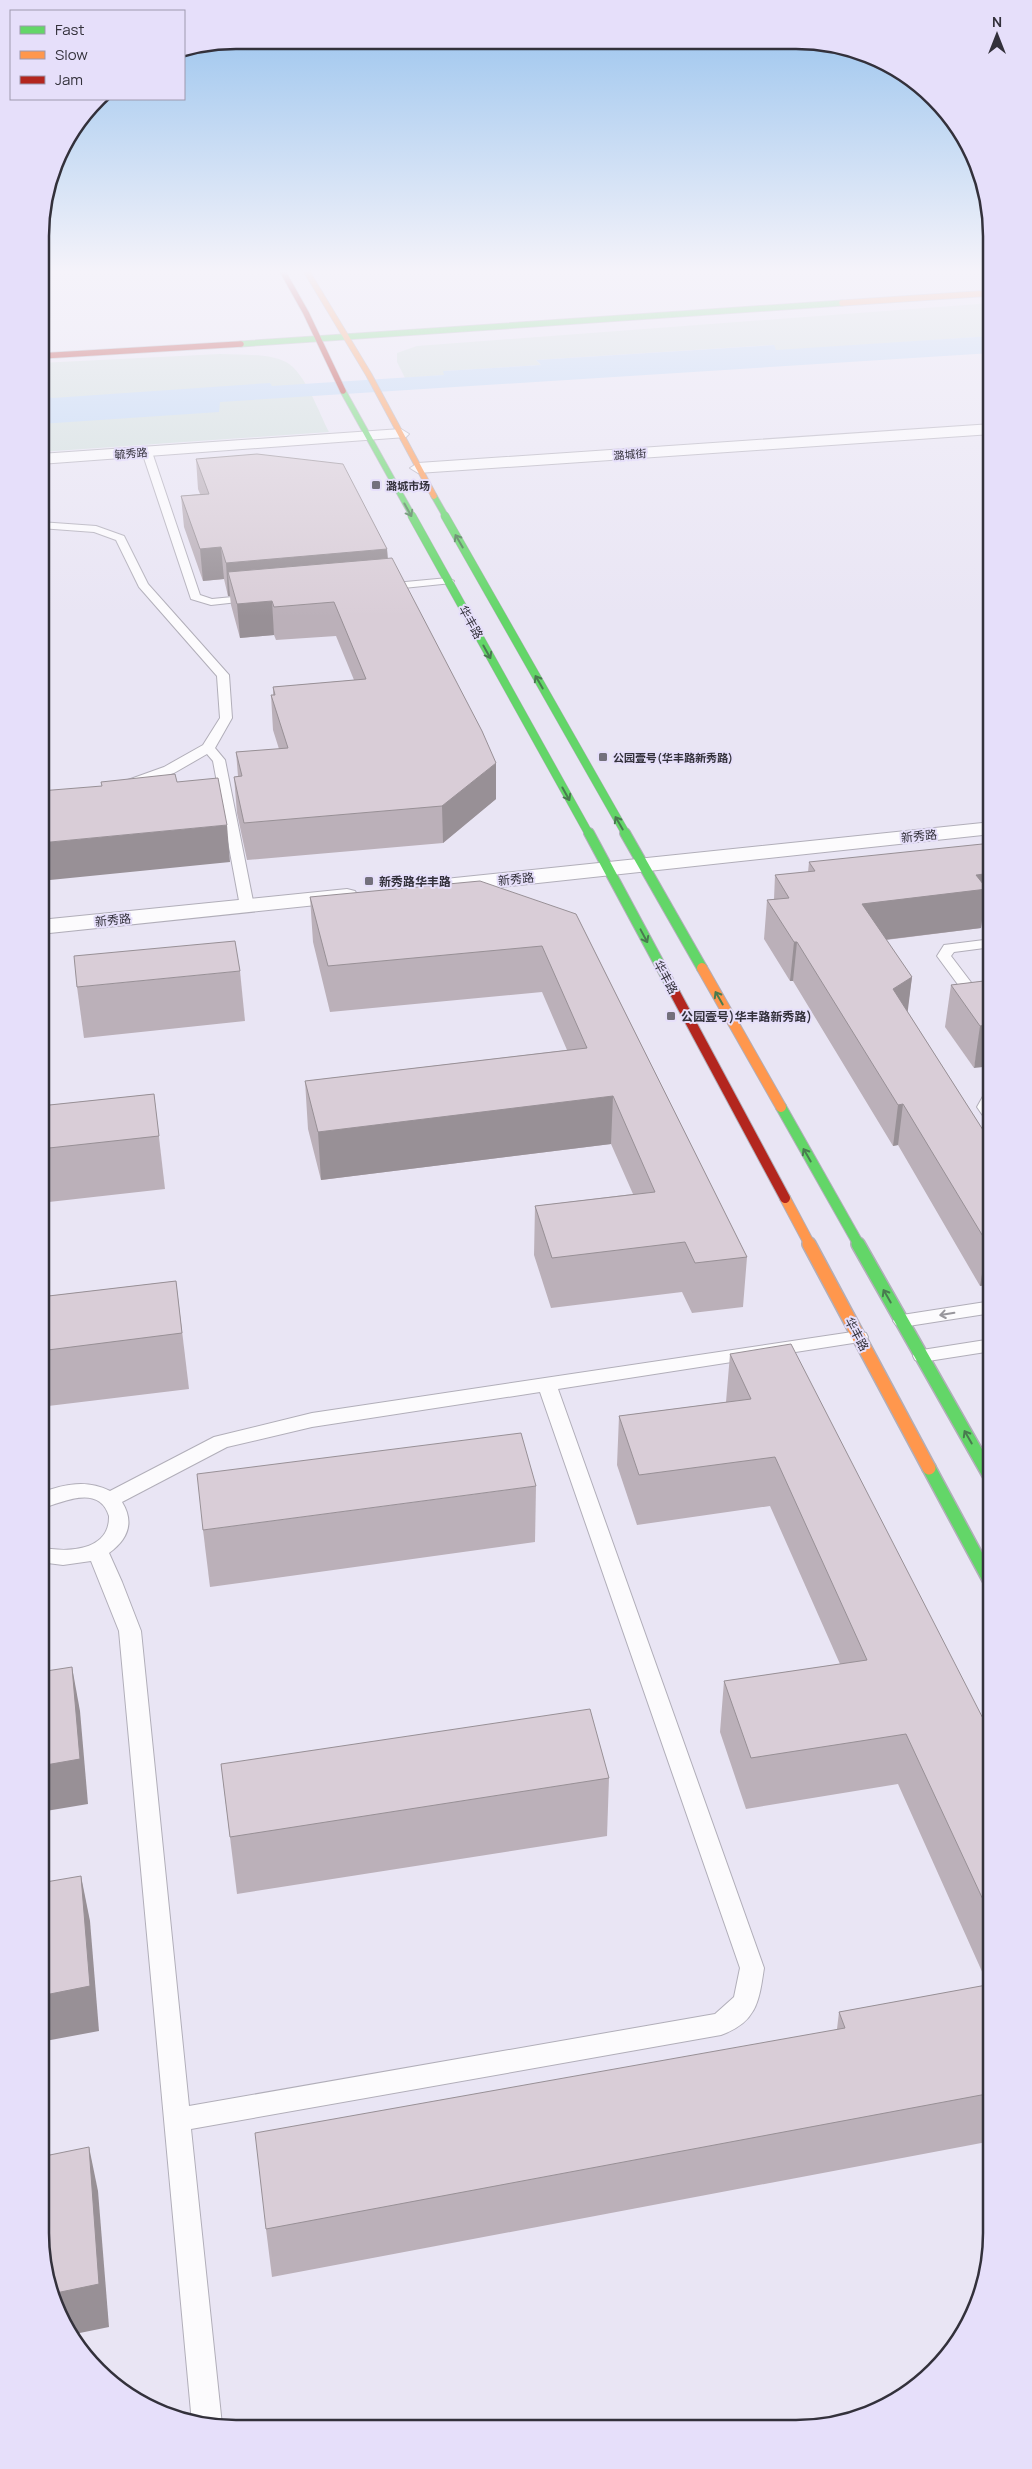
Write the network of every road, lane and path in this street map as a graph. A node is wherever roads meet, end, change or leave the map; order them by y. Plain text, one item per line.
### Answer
1 (341, 387) edge
2 (375, 387) edge
3 (983, 430) edge
4 (401, 434) junction
5 (368, 436) junction
6 (147, 452) junction
7 (49, 458) edge
8 (418, 468) junction
9 (49, 524) edge
10 (448, 581) junction
11 (369, 588) edge
12 (260, 597) edge
13 (208, 748) junction
14 (117, 789) edge
15 (983, 829) edge
16 (644, 866) junction
17 (609, 869) junction
18 (423, 888) edge
19 (364, 894) edge
20 (247, 906) junction
21 (49, 926) edge
22 (983, 944) edge
23 (983, 1005) edge
24 (983, 1308) edge
25 (902, 1321) junction
26 (859, 1337) junction
27 (983, 1346) edge
28 (922, 1356) junction
29 (547, 1384) junction
30 (983, 1464) edge
31 (49, 1497) edge
32 (109, 1500) junction
33 (97, 1551) junction
34 (49, 1558) edge
35 (983, 1568) edge
36 (177, 2120) junction
37 (206, 2418) edge

1 - 5 street, 华丰路
2 - 4 street
3 - 8 street, 潞城街
4 - 5 street, 毓秀路
4 - 8 street
5 - 6 street, 毓秀路
5 -> 10 street, 华丰路
6 - 7 street, 毓秀路
6 - 12 lane
16 -> 8 street
9 - 13 lane
10 - 11 lane
10 -> 17 street, 华丰路
13 - 14 lane
13 - 20 lane
15 - 16 street, 新秀路
16 - 17 street, 新秀路
25 -> 16 street
17 - 18 street, 新秀路
17 -> 26 street, 华丰路
19 - 20 street, 新秀路
20 - 21 street, 新秀路
22 - 23 lane
24 -> 25 lane
25 - 28 street
26 - 29 lane
26 - 35 street, 华丰路
27 - 28 lane
30 -> 28 street
29 - 32 lane
29 - 36 lane
31 - 32 lane
32 - 33 lane
33 - 34 lane
33 - 36 lane
36 - 37 lane

